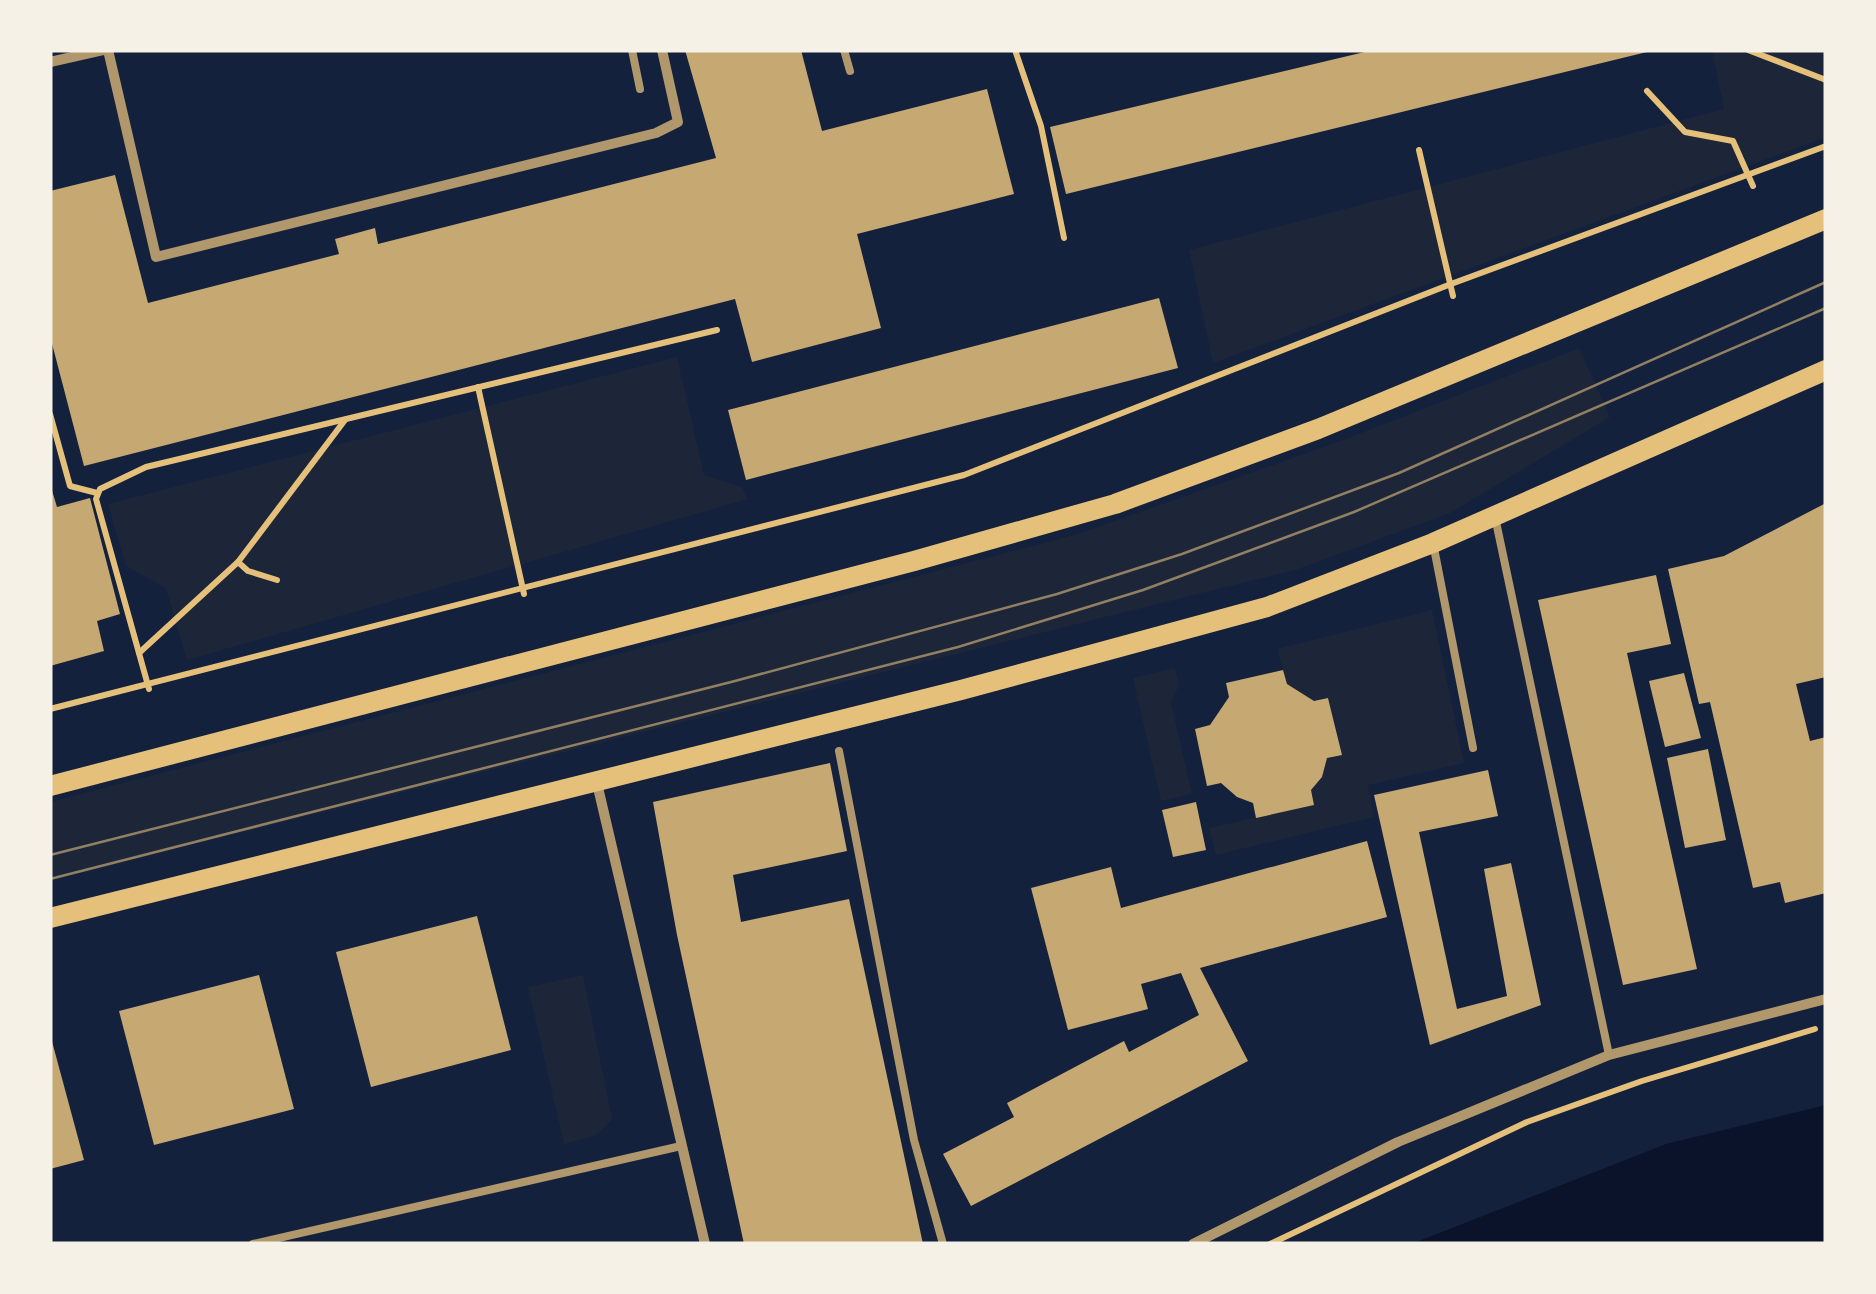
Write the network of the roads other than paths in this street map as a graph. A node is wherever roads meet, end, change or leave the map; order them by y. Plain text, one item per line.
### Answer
1 (106, 50) edge
2 (632, 50) edge
3 (662, 50) edge
4 (844, 50) edge
5 (50, 62) edge
6 (850, 71) dead end
7 (640, 89) dead end
8 (1826, 219) edge
9 (1826, 370) edge
10 (1495, 517) junction
11 (1433, 544) junction
12 (1473, 748) dead end
13 (839, 750) dead end
14 (596, 780) junction
15 (50, 786) edge
16 (50, 918) edge
17 (1826, 999) edge
18 (1608, 1054) junction
19 (681, 1146) junction
20 (254, 1244) edge
21 (705, 1244) edge
22 (943, 1244) edge
23 (1192, 1244) edge

1 - 3 street
1 - 5 street
2 - 7 lane
4 - 6 lane
8 - 15 main road
9 - 10 main road
10 - 11 main road
10 - 18 lane
11 - 12 lane
11 - 14 main road
13 - 22 lane
14 - 16 main road
14 - 19 street
17 - 18 street
18 - 23 street
19 - 20 lane
19 - 21 street

